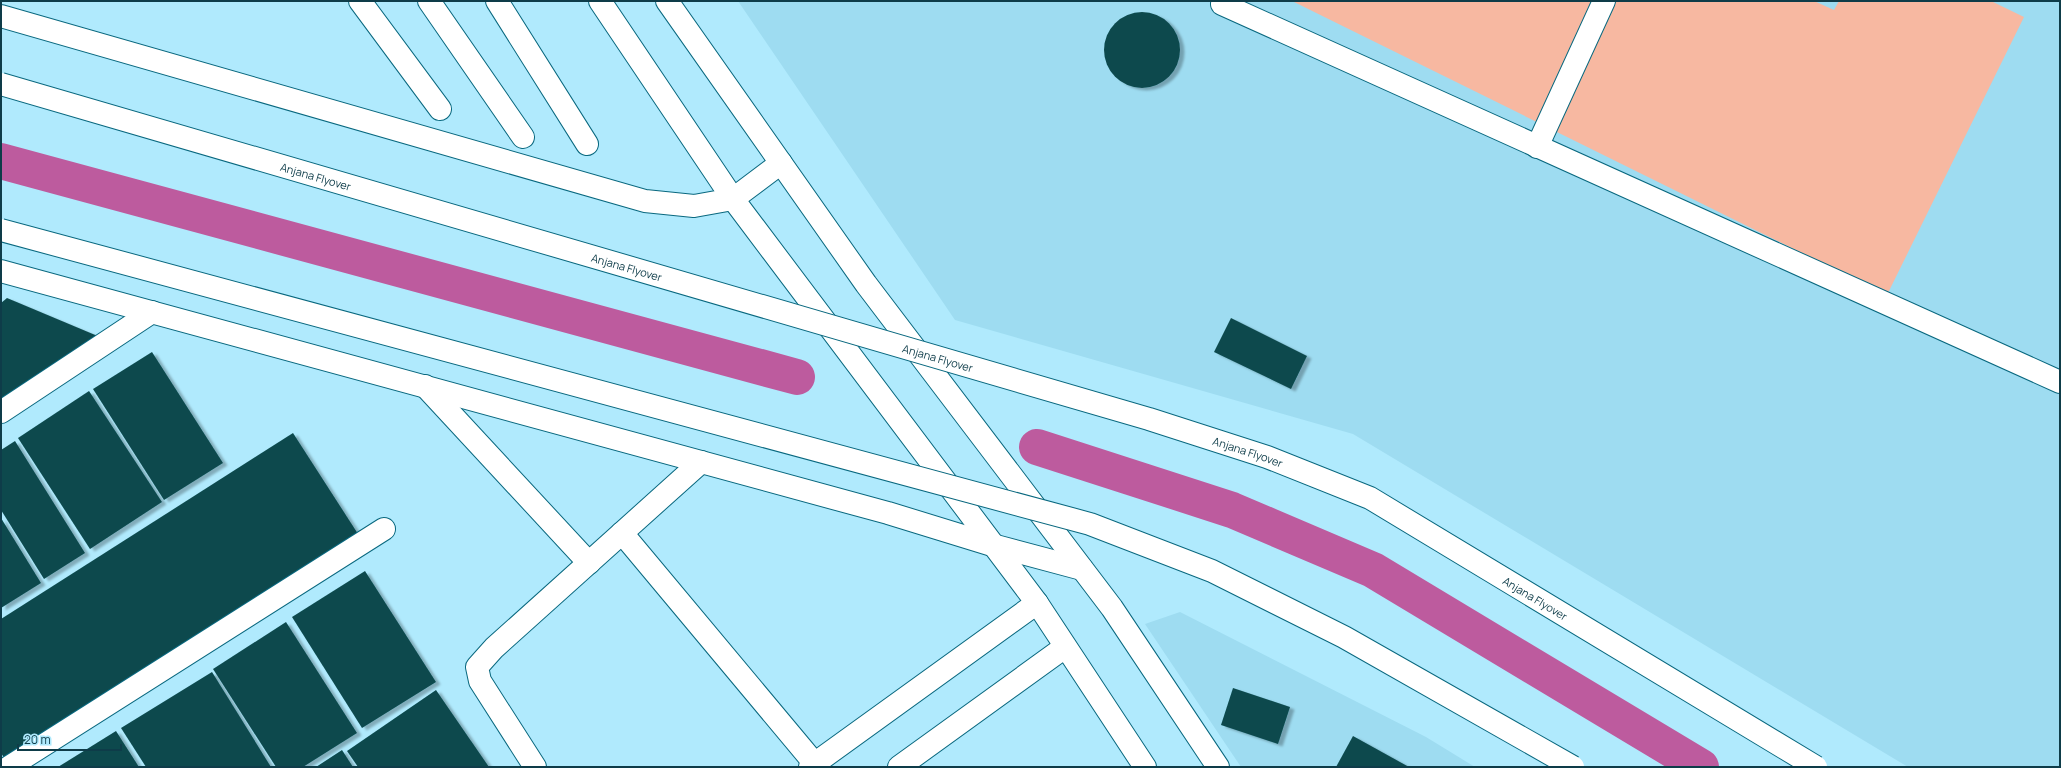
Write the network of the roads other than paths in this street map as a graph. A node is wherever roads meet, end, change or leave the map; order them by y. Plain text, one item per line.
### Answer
1 (360, 1) edge
2 (429, 1) edge
3 (497, 1) edge
4 (600, 1) edge
5 (667, 1) edge
6 (1604, 1) edge
7 (1222, 4) dead end
8 (1, 16) edge
9 (1, 84) edge
10 (440, 109) dead end
11 (523, 137) dead end
12 (587, 144) dead end
13 (1537, 147) junction
14 (782, 163) junction
15 (733, 199) junction
16 (1, 230) edge
17 (1, 271) edge
18 (152, 312) junction
19 (2060, 382) edge
20 (424, 386) junction
21 (1, 412) edge
22 (701, 462) junction
23 (384, 529) dead end
24 (622, 533) junction
25 (992, 545) junction
26 (589, 562) junction
27 (1082, 569) junction
28 (1036, 603) junction
29 (1065, 647) junction
30 (1, 764) edge
31 (813, 765) edge
32 (3, 767) edge
33 (9, 767) edge
34 (535, 767) edge
35 (899, 767) edge
36 (1145, 767) edge
37 (1218, 767) edge
38 (1573, 767) edge
39 (1816, 767) edge

1 - 10 main road
2 - 11 main road
3 - 12 main road
4 - 15 main road
5 - 14 main road
6 - 13 main road
7 - 13 main road
8 - 15 main road
9 - 39 main road, Anjana Flyover, bridge
13 - 19 main road
14 - 15 main road
14 - 27 main road
15 - 25 main road
16 - 38 main road, bridge
17 - 18 main road
18 - 20 main road
18 - 21 main road
20 - 22 main road
20 - 26 main road
22 - 24 main road
22 - 25 main road
23 - 33 main road
24 - 26 main road
24 - 31 main road
25 - 27 main road
25 - 28 main road
26 - 34 main road
27 - 37 main road
28 - 29 main road
28 - 31 main road
29 - 35 main road
29 - 36 main road
30 - 32 main road

